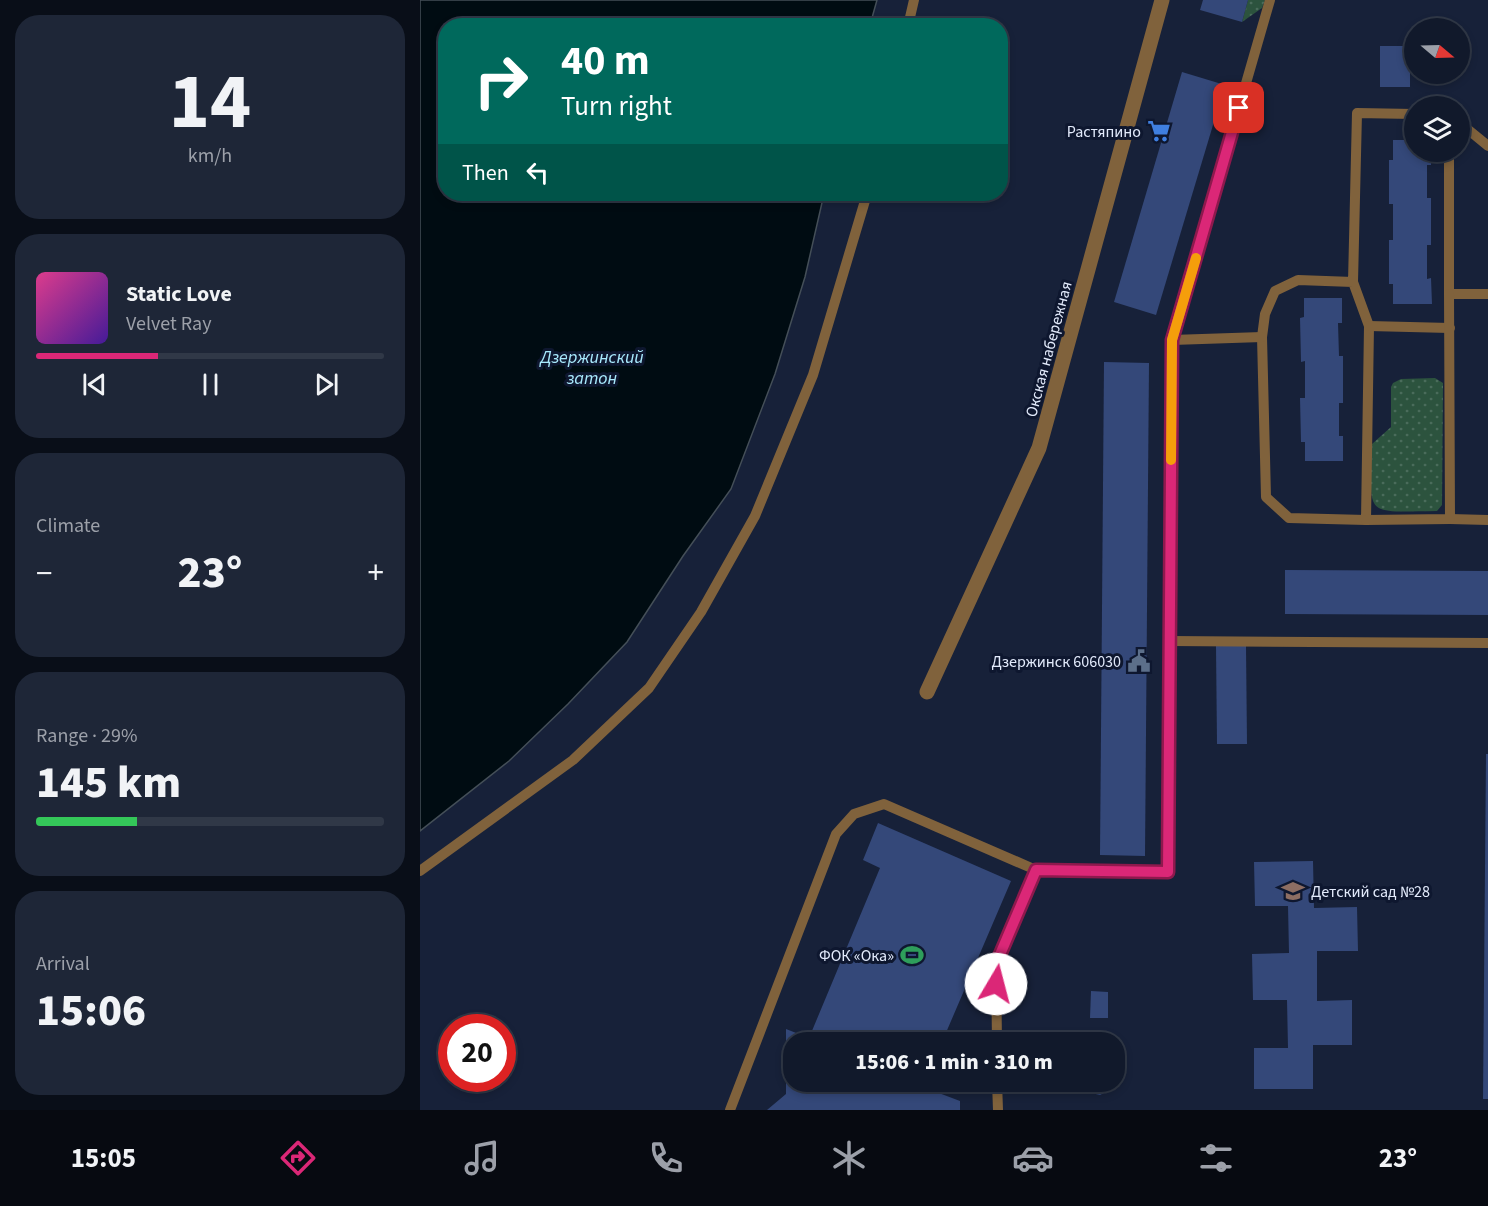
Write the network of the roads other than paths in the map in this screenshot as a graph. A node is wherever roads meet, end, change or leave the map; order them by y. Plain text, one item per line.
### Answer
1 (914, 0) edge
2 (1162, 0) edge
3 (1270, 0) edge
4 (910, 18) edge
5 (1404, 114) edge
6 (1470, 131) edge
7 (1488, 146) edge
8 (1449, 162) edge
9 (865, 201) edge
10 (1353, 282) junction
11 (1449, 294) junction
12 (1488, 294) edge
13 (1369, 326) junction
14 (1450, 328) junction
15 (1262, 338) junction
16 (1172, 340) junction
17 (1450, 519) junction
18 (1366, 520) junction
19 (1488, 520) edge
20 (1170, 641) junction
21 (1488, 643) edge
22 (927, 692) dead end
23 (1036, 870) junction
24 (420, 871) edge
25 (997, 1032) edge
26 (997, 1092) edge
27 (730, 1110) edge
28 (998, 1110) edge

1 - 4 lane
2 - 22 street, Окская набережная
3 - 16 lane
5 - 10 lane
6 - 7 lane
8 - 11 lane
9 - 24 lane
10 - 13 lane
10 - 15 lane
11 - 12 lane
11 - 14 lane
13 - 14 lane
13 - 18 lane
14 - 17 lane
15 - 16 lane
15 - 18 lane
16 - 20 lane
17 - 18 lane
17 - 19 lane
20 - 21 lane
20 - 23 lane
23 - 25 lane
23 - 27 lane
26 - 28 lane

